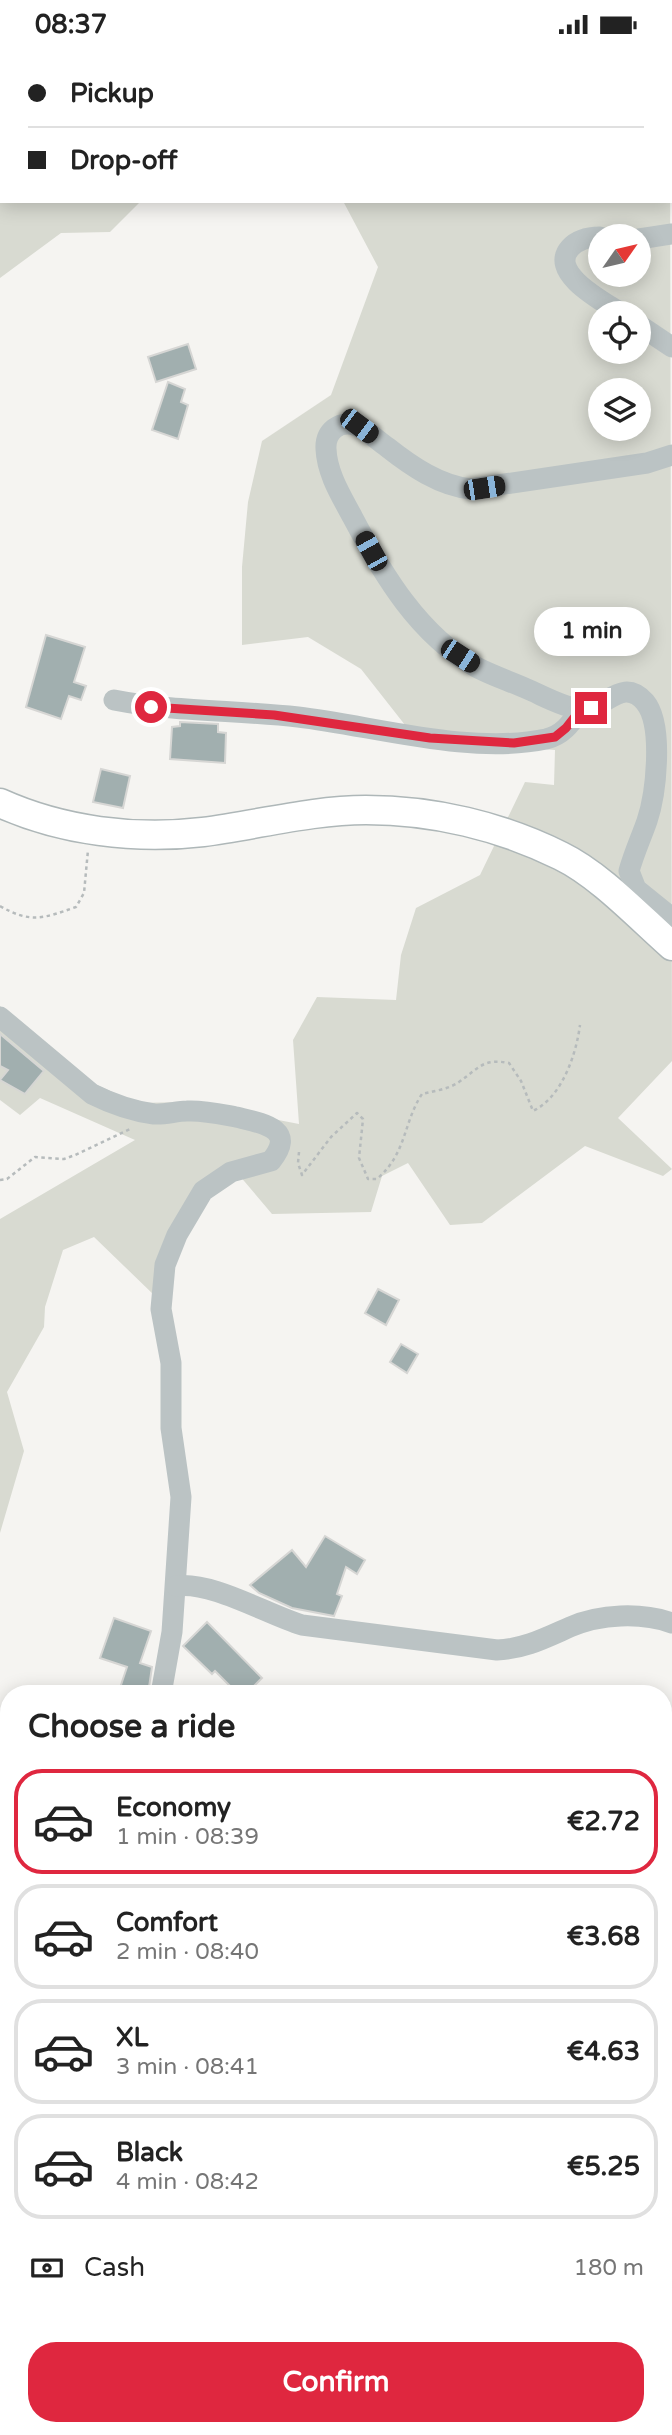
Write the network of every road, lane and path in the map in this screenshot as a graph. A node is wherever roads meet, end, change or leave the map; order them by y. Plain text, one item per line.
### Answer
1 (672, 234) edge
2 (651, 238) edge
3 (588, 239) edge
4 (603, 301) edge
5 (651, 333) edge
6 (672, 347) edge
7 (672, 455) edge
8 (114, 700) dead end
9 (581, 709) junction
10 (0, 803) edge
11 (90, 831) junction
12 (0, 906) edge
13 (672, 918) edge
14 (672, 946) edge
15 (0, 1017) edge
16 (580, 1025) dead end
17 (158, 1114) junction
18 (280, 1138) junction
19 (0, 1180) edge
20 (176, 1586) junction
21 (672, 1623) edge
22 (163, 1685) edge

1 - 2 street
3 - 4 street
5 - 6 street
7 - 9 street
8 - 9 street
9 - 13 street
10 - 11 main road
11 - 12 path
11 - 14 main road
15 - 17 street
16 - 18 path
17 - 18 street
17 - 19 path
18 - 20 street
20 - 21 street
20 - 22 street

